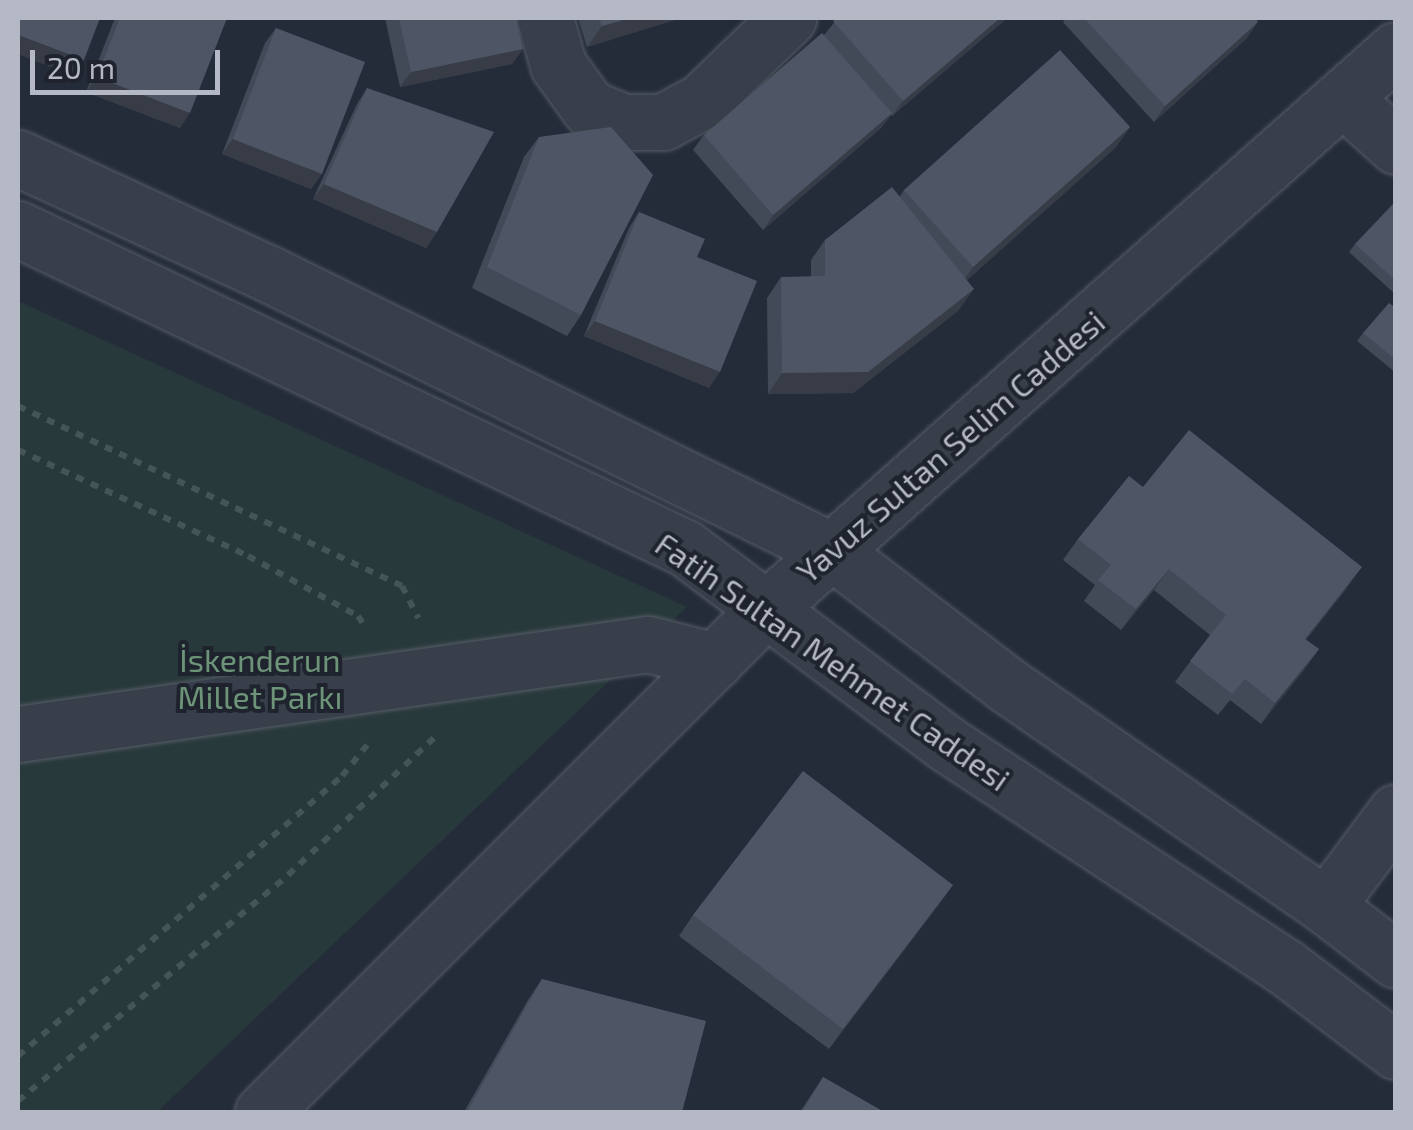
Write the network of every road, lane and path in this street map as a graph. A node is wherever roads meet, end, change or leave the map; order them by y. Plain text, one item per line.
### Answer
1 (546, 18) edge
2 (788, 18) edge
3 (1396, 50) edge
4 (1345, 100) junction
5 (1396, 146) edge
6 (18, 158) edge
7 (18, 229) edge
8 (18, 406) edge
9 (18, 450) edge
10 (830, 550) junction
11 (764, 611) junction
12 (715, 661) junction
13 (446, 672) junction
14 (380, 682) junction
15 (18, 734) edge
16 (1396, 812) edge
17 (1326, 906) junction
18 (1396, 960) edge
19 (1396, 1051) edge
20 (18, 1056) edge
21 (18, 1101) edge
22 (264, 1112) edge

1 - 2 street
3 - 4 street, Yavuz Sultan Selim Caddesi
4 - 5 street
4 - 10 street, Yavuz Sultan Selim Caddesi
6 - 10 street, Fatih Sultan Mehmet Caddesi
7 - 11 street, Fatih Sultan Mehmet Caddesi
8 - 13 path
9 - 14 path
10 - 11 street, Yavuz Sultan Selim Caddesi
10 - 17 street, Fatih Sultan Mehmet Caddesi
11 - 12 street, Yavuz Sultan Selim Caddesi
11 - 19 street, Fatih Sultan Mehmet Caddesi
12 - 13 street
12 - 22 street, Yavuz Sultan Selim Caddesi
13 - 14 street
13 - 21 path
14 - 15 street
14 - 20 path
16 - 17 street
17 - 18 street, Fatih Sultan Mehmet Caddesi

